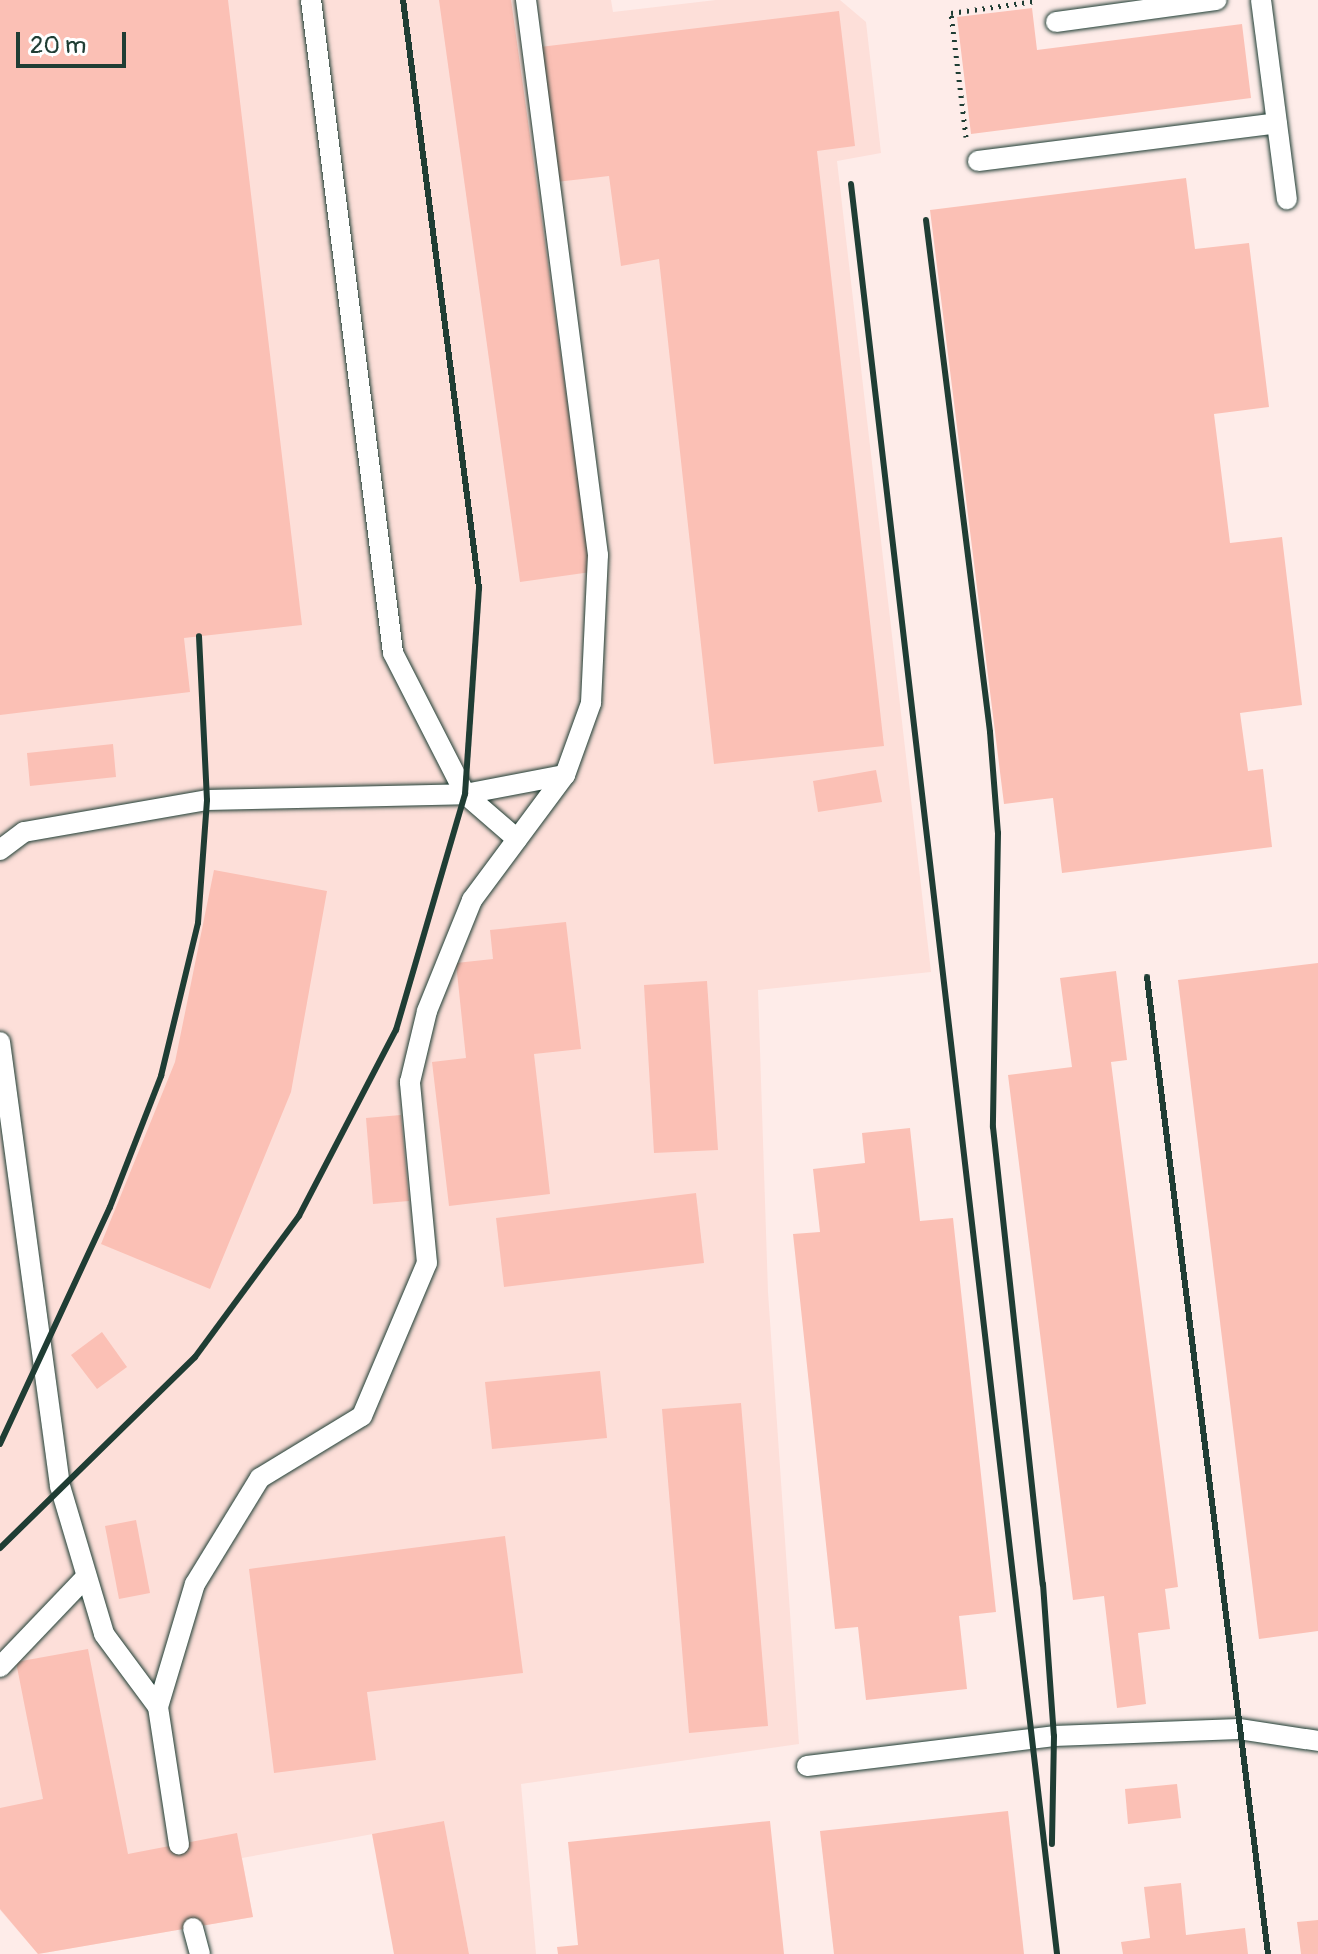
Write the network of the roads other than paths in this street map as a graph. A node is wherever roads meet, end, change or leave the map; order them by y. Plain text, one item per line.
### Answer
1 (311, 0) edge
2 (526, 0) edge
3 (1217, 0) edge
4 (1261, 0) edge
5 (1047, 18) road end
6 (1277, 123) junction
7 (978, 161) dead end
8 (1287, 199) dead end
9 (565, 775) junction
10 (465, 794) junction
11 (517, 839) junction
12 (0, 850) edge
13 (0, 1042) edge
14 (86, 1577) junction
15 (0, 1667) edge
16 (158, 1707) junction
17 (1318, 1741) edge
18 (807, 1766) dead end
19 (179, 1844) dead end
20 (193, 1928) dead end
21 (200, 1954) edge

1 - 10 lane
2 - 9 lane
3 - 5 lane
4 - 6 lane
6 - 7 lane
6 - 8 lane
9 - 10 lane
9 - 11 lane
10 - 11 lane
10 - 12 lane
11 - 16 lane
13 - 14 lane
14 - 15 lane
14 - 16 lane
16 - 19 lane
17 - 18 lane
20 - 21 lane

